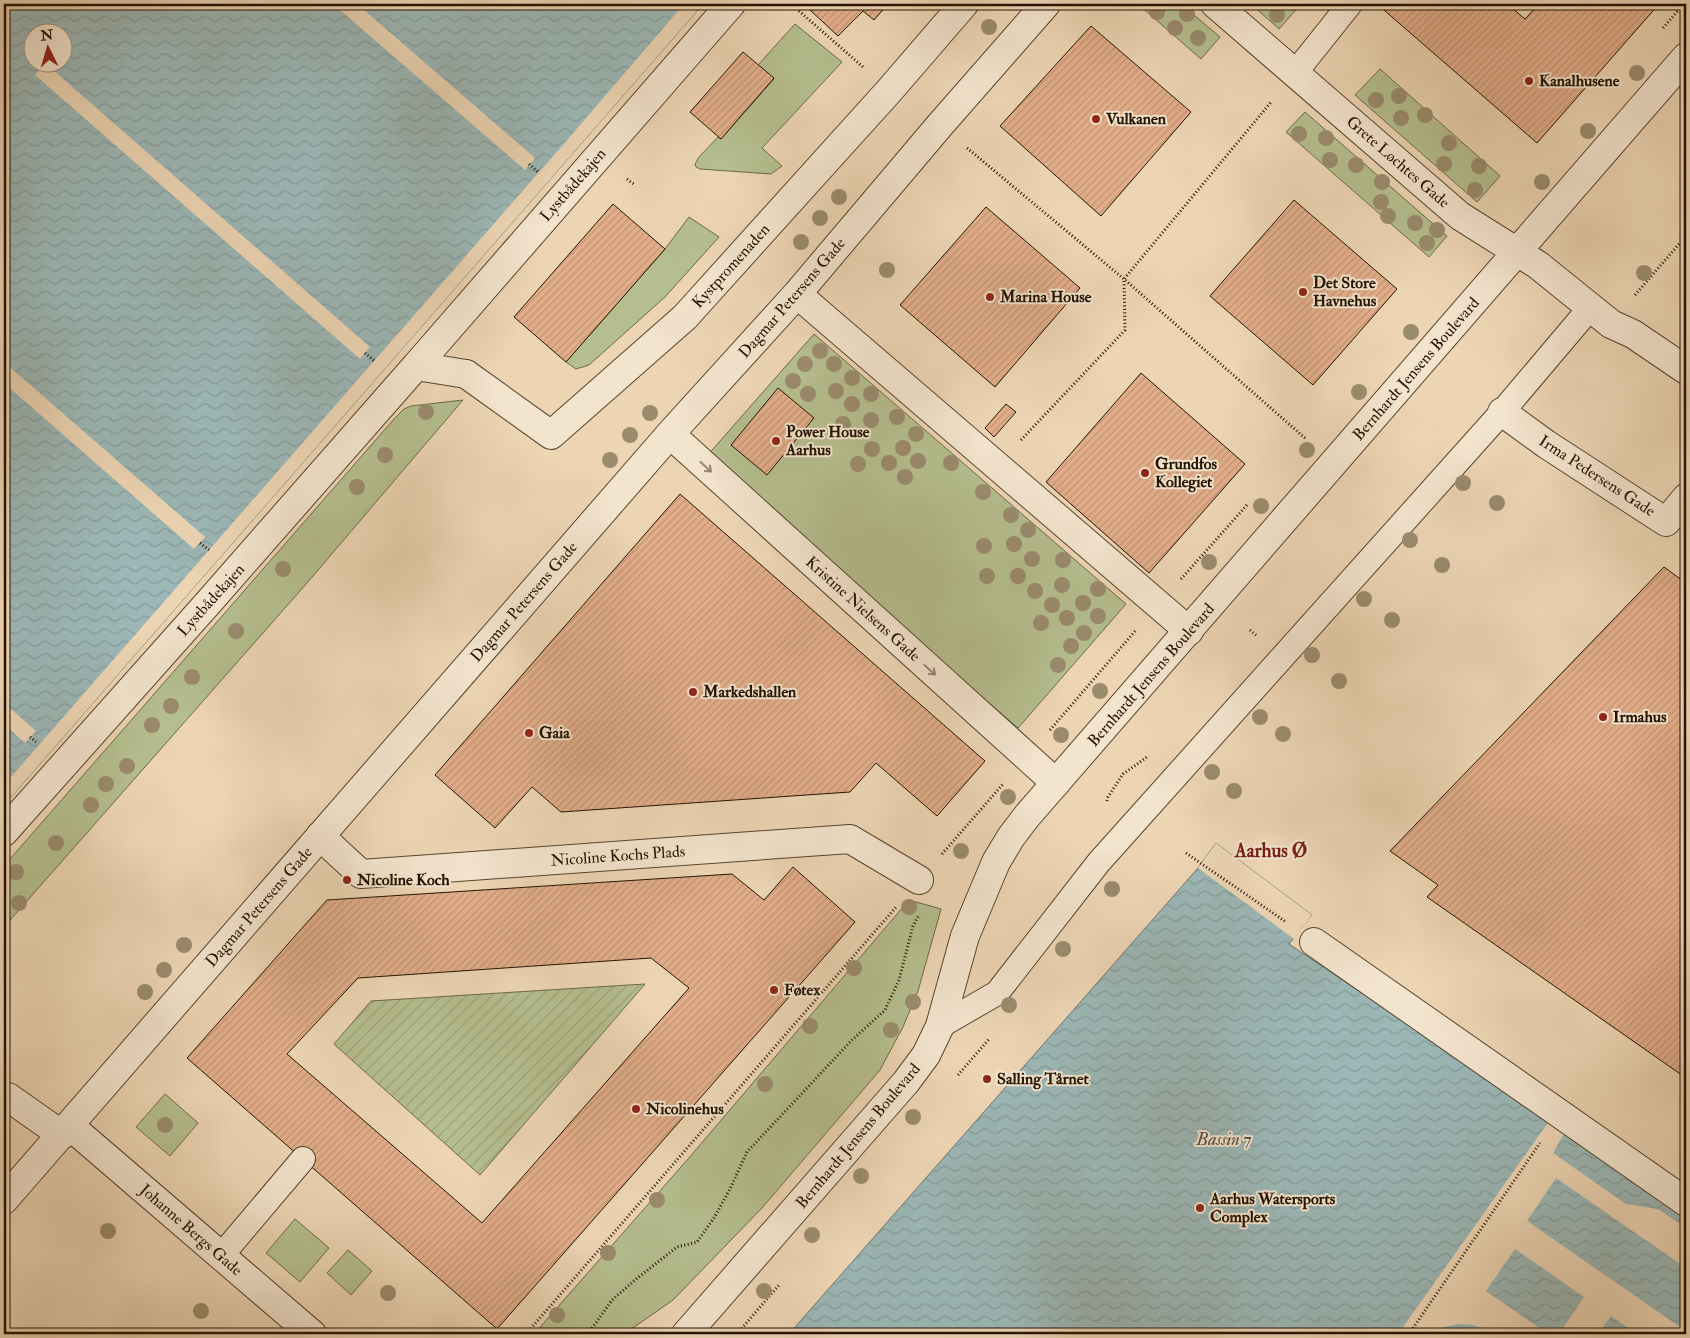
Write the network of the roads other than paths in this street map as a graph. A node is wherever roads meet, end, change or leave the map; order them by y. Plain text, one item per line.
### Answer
1 (731, 4) edge
2 (964, 4) edge
3 (1046, 4) edge
4 (1215, 4) edge
5 (1350, 4) edge
6 (1686, 58) edge
7 (1295, 73) junction
8 (1517, 252) junction
9 (797, 294) junction
10 (1590, 308) junction
11 (416, 366) junction
12 (1686, 370) edge
13 (1502, 412) junction
14 (670, 434) junction
15 (1686, 498) edge
16 (1189, 631) junction
17 (1056, 783) junction
18 (4, 832) edge
19 (320, 836) junction
20 (919, 880) road end
21 (1314, 942) road end
22 (940, 1026) junction
23 (4, 1096) edge
24 (66, 1131) junction
25 (303, 1159) dead end
26 (1683, 1193) edge
27 (4, 1200) edge
28 (221, 1256) junction
29 (312, 1334) edge
30 (686, 1334) edge

1 - 11 street, Lystbådekajen
2 - 11 street, Kystpromenaden
3 - 9 street, Dagmar Petersens Gade
4 - 7 street, Grete Løchtes Gade
5 - 7 lane
6 - 8 street, Bernhardt Jensens Boulevard
7 - 8 street, Grete Løchtes Gade
8 - 10 street, Grete Løchtes Gade
8 - 16 street, Bernhardt Jensens Boulevard
9 - 14 street, Dagmar Petersens Gade
9 - 16 street
10 - 12 street, Grete Løchtes Gade
10 - 13 lane
11 - 18 street, Lystbådekajen
13 - 15 street, Irma Pedersens Gade
13 - 22 lane
14 -> 17 street, Kristine Nielsens Gade
14 - 19 street, Dagmar Petersens Gade
16 - 17 street, Bernhardt Jensens Boulevard
17 - 22 street, Bernhardt Jensens Boulevard
19 - 20 street, Nicoline Kochs Plads
19 - 24 street, Dagmar Petersens Gade
21 - 26 street
22 - 30 street, Bernhardt Jensens Boulevard
23 - 24 street
24 - 27 street, Dagmar Petersens Gade
24 - 28 street, Johanne Bergs Gade
25 - 28 lane
28 - 29 street, Johanne Bergs Gade

